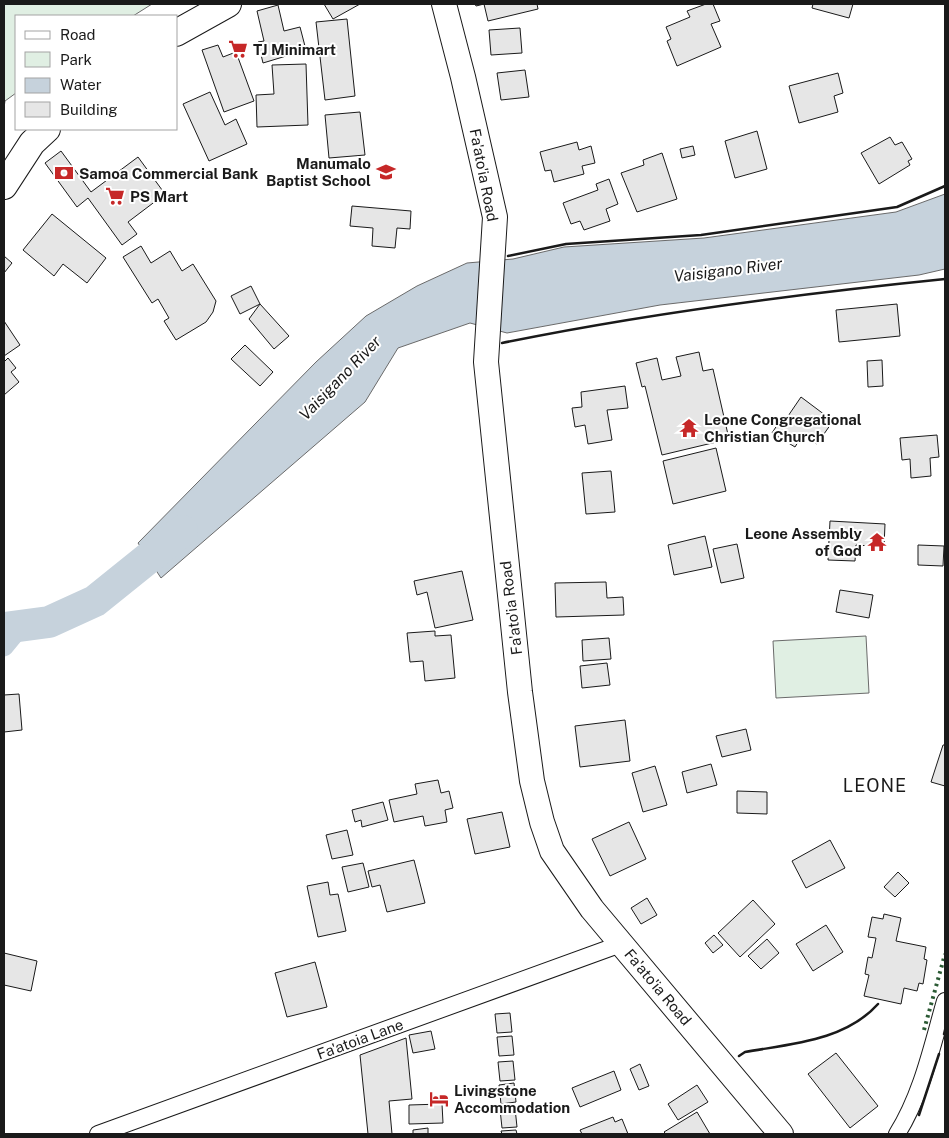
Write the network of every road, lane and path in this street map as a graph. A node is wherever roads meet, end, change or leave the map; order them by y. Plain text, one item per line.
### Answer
1 (228, 4) edge
2 (444, 4) edge
3 (178, 32) edge
4 (46, 130) edge
5 (4, 186) edge
6 (621, 944) junction
7 (945, 1001) edge
8 (98, 1134) edge
9 (780, 1134) edge
10 (897, 1134) edge

1 - 3 main road
2 - 6 main road, Fa'ato'ia Road
4 - 5 main road
6 - 8 street, Fa'atoia Lane
6 - 9 main road, Fa'ato'ia Road
7 - 10 street

